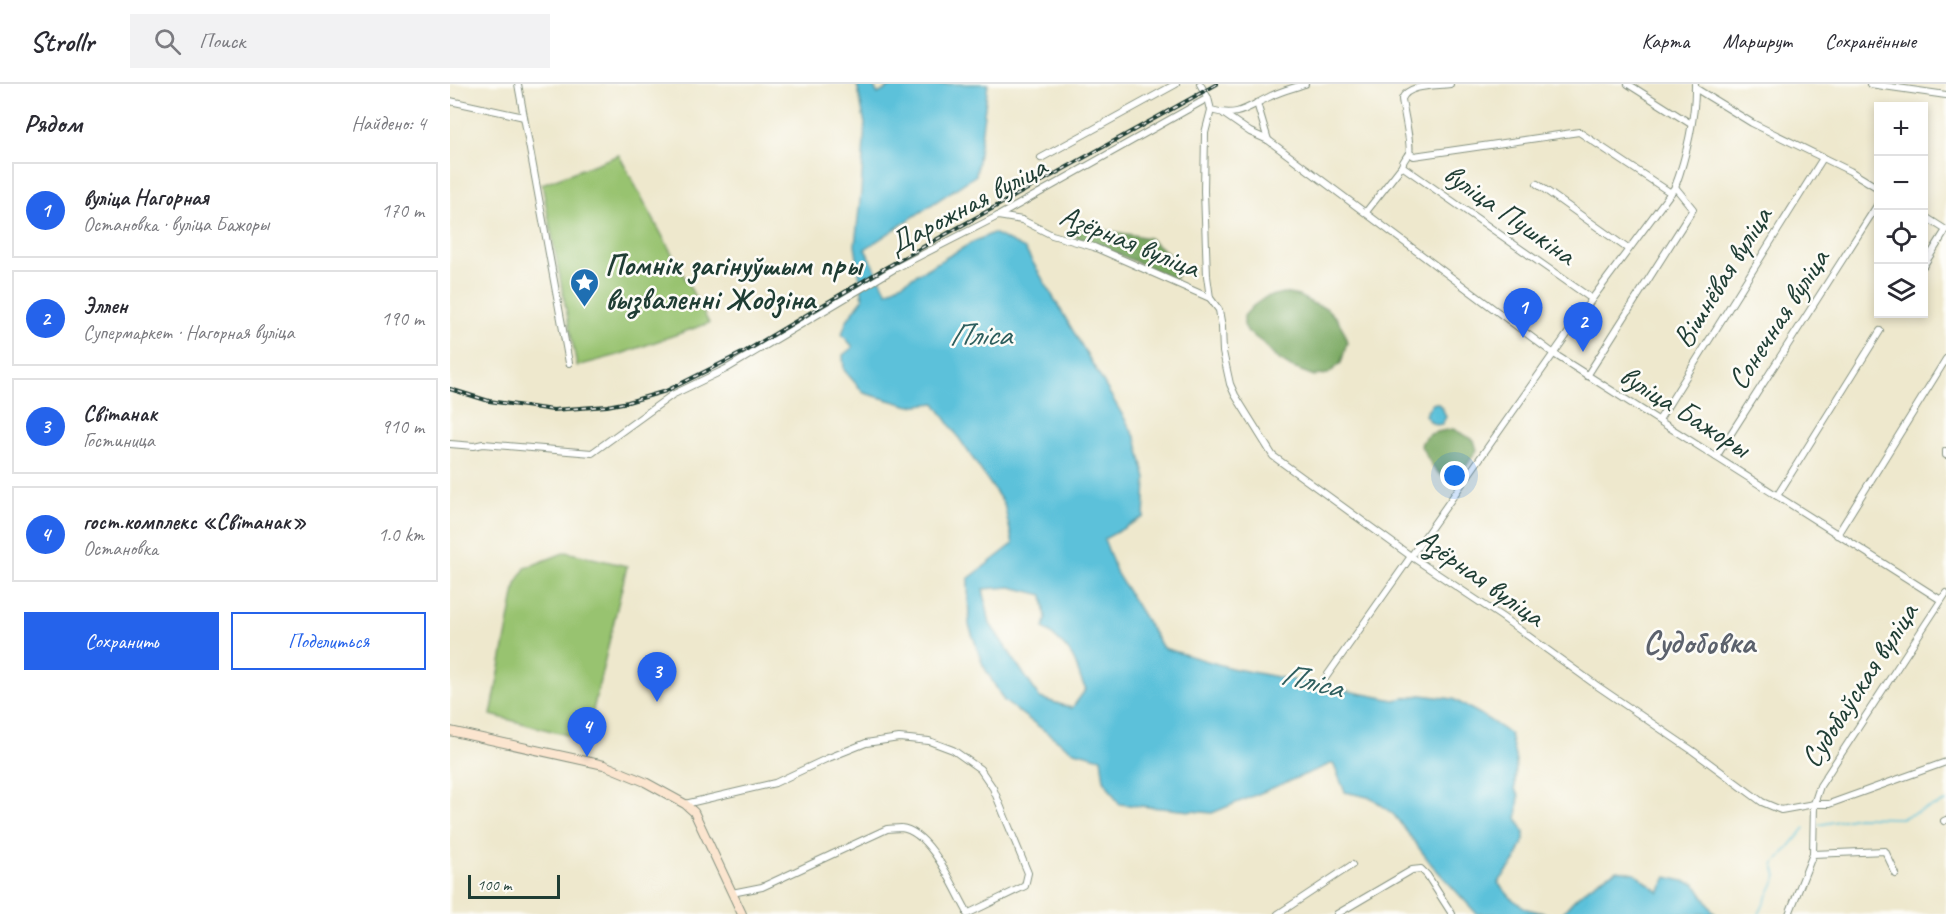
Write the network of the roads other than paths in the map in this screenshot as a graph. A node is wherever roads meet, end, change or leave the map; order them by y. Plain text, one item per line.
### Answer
1 (518, 84) edge
2 (1176, 84) edge
3 (1200, 84) edge
4 (1305, 84) edge
5 (1450, 84) edge
6 (1628, 84) edge
7 (1870, 84) edge
8 (1695, 86) edge
9 (1946, 95) edge
10 (1208, 98) junction
11 (450, 101) edge
12 (1257, 103) junction
13 (1211, 110) junction
14 (1224, 114) junction
15 (524, 117) junction
16 (1691, 124) junction
17 (1268, 140) junction
18 (1411, 155) junction
19 (1041, 158) dead end
20 (1823, 158) junction
21 (1405, 168) junction
22 (1537, 184) dead end
23 (1874, 186) edge
24 (1673, 190) junction
25 (1874, 210) edge
26 (1366, 212) junction
27 (998, 216) junction
28 (1928, 219) edge
29 (1946, 230) edge
30 (1628, 249) junction
31 (1924, 264) edge
32 (1210, 298) junction
33 (1592, 299) junction
34 (1880, 331) dead end
35 (1554, 354) junction
36 (1946, 359) edge
37 (568, 363) dead end
38 (1587, 376) junction
39 (1659, 420) junction
40 (450, 444) edge
41 (1716, 457) junction
42 (1777, 496) junction
43 (1837, 535) junction
44 (1412, 557) junction
45 (1946, 593) edge
46 (1941, 600) junction
47 (1324, 680) dead end
48 (450, 730) edge
49 (1946, 762) edge
50 (685, 804) junction
51 (1814, 804) junction
52 (1813, 854) junction
53 (1352, 865) dead end
54 (1896, 874) dead end
55 (732, 893) junction
56 (742, 914) edge
57 (967, 914) edge
58 (1278, 914) edge
59 (1337, 914) edge
60 (1452, 914) edge
61 (1790, 914) edge

1 - 15 street
2 - 19 street
3 - 10 street
4 - 12 street
5 - 18 street
6 - 16 street
7 - 9 street
8 - 16 street
8 - 20 street
10 - 13 street
10 - 27 street, Дарожная вуліца
11 - 15 street
12 - 14 street
12 - 17 street
13 - 14 street
13 - 32 street, Азёрная вуліца
14 - 17 street, вуліца Бажоры
15 - 37 street
16 - 24 street
17 - 26 street, вуліца Бажоры
18 - 21 street
18 - 24 street
20 - 23 street
20 - 39 street, Вішнёвая вуліца
21 - 26 street
21 - 33 street, вуліца Пушкіна
22 - 30 street
24 - 30 street
24 - 38 street
25 - 41 street, Сонечная вуліца
26 - 35 street, вуліца Бажоры
27 - 32 street, Азёрная вуліца
27 - 40 street, Дарожная вуліца
28 - 29 street
29 - 31 street
30 - 33 street
32 - 44 street, Азёрная вуліца
33 - 35 street
34 - 42 street
35 - 38 street, вуліца Бажоры
35 - 44 street
36 - 43 street
38 - 39 street, вуліца Бажоры
39 - 41 street, вуліца Бажоры
41 - 42 street, вуліца Бажоры
42 - 43 street, вуліца Бажоры
43 - 46 street, вуліца Бажоры
44 - 47 street
44 - 51 street, Азёрная вуліца
45 - 46 street, Судобаўская вуліца
46 - 51 street, Судобаўская вуліца
48 - 50 street
49 - 51 street, Азёрная вуліца
50 - 55 street
50 - 57 street
51 - 52 street
52 - 54 street
52 - 61 street
53 - 58 street
55 - 56 street
55 - 57 street
59 - 60 street

